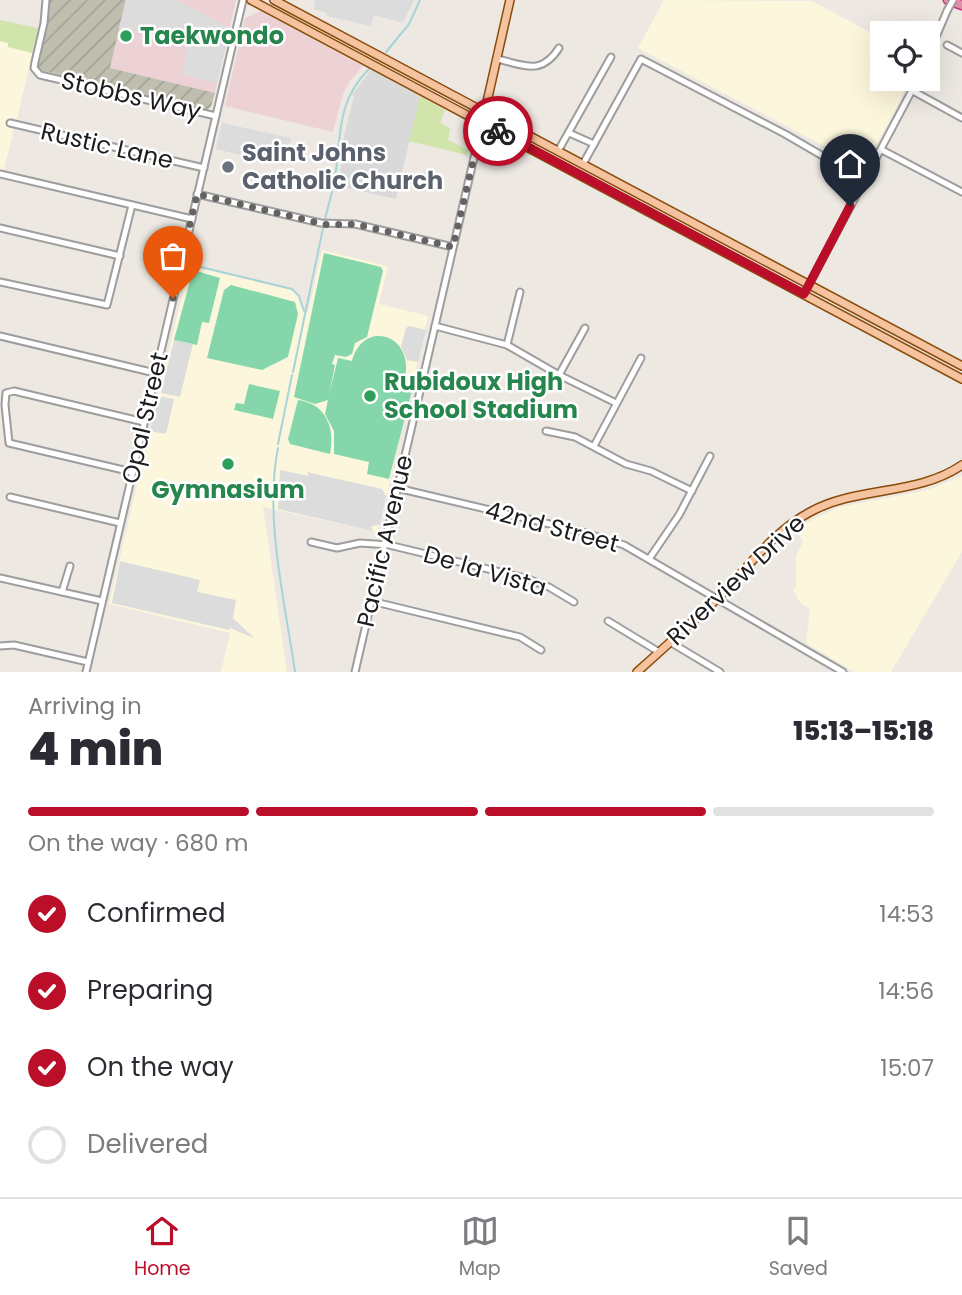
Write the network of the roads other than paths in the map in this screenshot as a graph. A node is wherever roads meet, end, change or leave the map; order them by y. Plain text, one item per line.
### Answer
1 (46, 0) edge
2 (243, 0) edge
3 (251, 0) edge
4 (274, 0) edge
5 (510, 0) edge
6 (950, 0) edge
7 (962, 5) edge
8 (940, 28) edge
9 (947, 45) dead end
10 (559, 48) dead end
11 (962, 52) edge
12 (611, 57) dead end
13 (497, 59) junction
14 (913, 92) joint
15 (485, 112) junction
16 (216, 116) junction
17 (962, 118) edge
18 (10, 123) dead end
19 (482, 123) junction
20 (569, 133) junction
21 (594, 144) junction
22 (882, 150) junction
23 (558, 151) junction
24 (583, 164) junction
25 (204, 168) junction
26 (0, 174) edge
27 (864, 180) junction
28 (962, 192) edge
29 (197, 194) junction
30 (131, 205) junction
31 (192, 219) junction
32 (0, 228) edge
33 (453, 247) junction
34 (120, 256) junction
35 (0, 282) edge
36 (809, 285) junction
37 (520, 292) dead end
38 (804, 294) junction
39 (435, 326) junction
40 (585, 328) dead end
41 (0, 336) edge
42 (507, 345) junction
43 (641, 358) dead end
44 (962, 366) edge
45 (155, 373) junction
46 (559, 374) junction
47 (962, 379) edge
48 (616, 403) junction
49 (144, 422) junction
50 (546, 430) dead end
51 (594, 446) junction
52 (710, 456) dead end
53 (962, 465) edge
54 (132, 472) junction
55 (397, 488) junction
56 (692, 492) junction
57 (10, 497) dead end
58 (120, 523) junction
59 (311, 542) dead end
60 (384, 545) junction
61 (649, 559) junction
62 (70, 566) dead end
63 (0, 578) edge
64 (62, 592) junction
65 (717, 598) junction
66 (102, 601) junction
67 (371, 601) junction
68 (574, 602) dead end
69 (608, 621) dead end
70 (670, 642) junction
71 (0, 646) edge
72 (541, 650) dead end
73 (659, 652) junction
74 (88, 662) junction
75 (87, 672) edge
76 (355, 672) edge
77 (637, 672) edge
78 (720, 672) edge
79 (843, 672) edge

1 - 16 street, Stobbs Way
2 - 16 street, Opal Street
3 - 19 main road
4 - 15 main road
5 - 13 main road, Pacific Avenue
6 - 7 highway
6 - 8 street, bridge
9 - 11 street
10 - 13 street
12 - 20 street
13 - 15 main road, Pacific Avenue
14 - 17 street
14 - 22 street
15 - 19 main road, Pacific Avenue
15 - 23 main road
16 - 25 street, Opal Street
18 - 25 street, Rustic Lane
19 - 33 street, Pacific Avenue
19 - 38 main road
20 - 21 street
20 - 23 street
21 - 24 street
21 - 27 street
22 - 27 street
22 - 28 street
23 - 24 main road
24 - 36 main road
25 - 29 street, Opal Street
26 - 30 street
27 - 36 street
29 - 31 street, Opal Street
29 - 33 street, Rustic Lane
30 - 31 street
30 - 34 street
31 - 45 street, Opal Street
32 - 34 street
33 - 39 street, Pacific Avenue
34 - 35 street
36 - 38 street
36 - 44 main road
37 - 42 street
38 - 47 main road
39 - 42 street
39 - 55 street, Pacific Avenue
40 - 46 street
41 - 45 street
42 - 46 street
43 - 48 street
45 - 49 street, Opal Street
46 - 48 street
48 - 51 street
49 - 54 street, Opal Street
49 - 54 street
50 - 51 street
51 - 56 street
52 - 56 street
53 - 65 main road, Riverview Drive
54 - 58 street, Opal Street
55 - 60 street, Pacific Avenue
55 - 61 street, 42nd Street
56 - 61 street
57 - 58 street
58 - 66 street, Opal Street
59 - 60 street, De la Vista
60 - 67 street, Pacific Avenue
60 - 68 street, De la Vista
61 - 65 street, 42nd Street
62 - 64 street
63 - 64 street
64 - 66 street
65 - 70 main road, Riverview Drive
65 - 79 street, 42nd Street
66 - 74 street, Opal Street
67 - 72 street
67 - 76 street, Pacific Avenue
69 - 73 street
70 - 73 main road, Riverview Drive
70 - 78 street
71 - 74 street
73 - 77 main road, Riverview Drive
74 - 75 street, Opal Street

